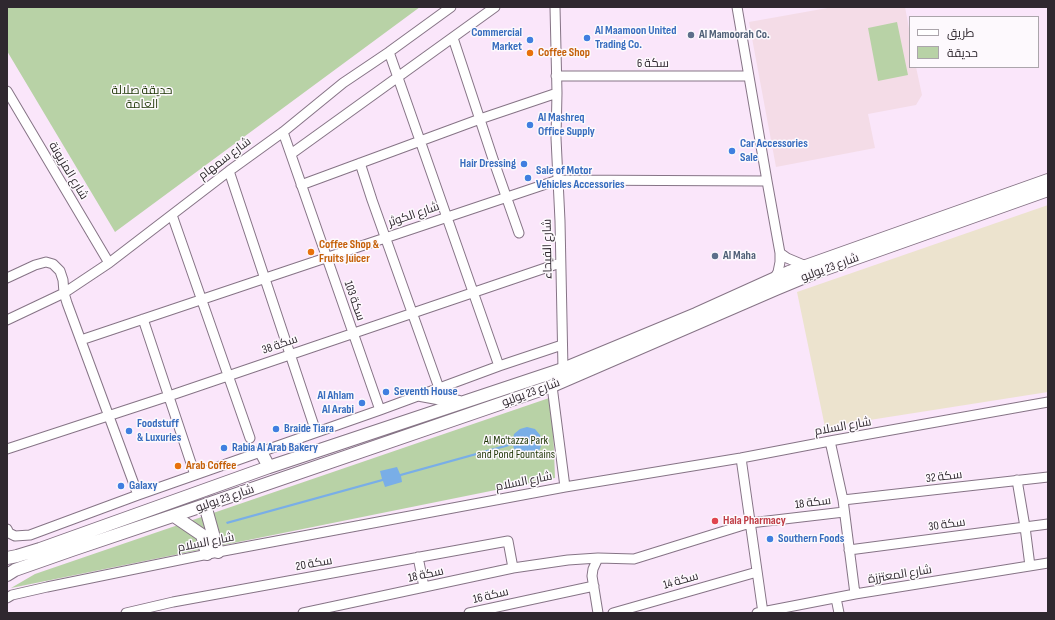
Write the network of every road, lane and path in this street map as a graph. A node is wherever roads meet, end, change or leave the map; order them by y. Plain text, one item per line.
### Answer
1 (451, 7) edge
2 (495, 7) edge
3 (555, 7) edge
4 (737, 7) edge
5 (453, 38) junction
6 (389, 52) junction
7 (556, 76) junction
8 (749, 76) junction
9 (398, 77) junction
10 (7, 90) edge
11 (557, 93) junction
12 (480, 119) junction
13 (283, 132) junction
14 (420, 141) junction
15 (291, 154) junction
16 (360, 163) junction
17 (229, 171) junction
18 (558, 180) junction
19 (1048, 180) edge
20 (766, 181) junction
21 (301, 185) junction
22 (1048, 190) edge
23 (507, 197) junction
24 (172, 215) junction
25 (447, 217) junction
26 (519, 233) dead end
27 (386, 237) junction
28 (780, 253) junction
29 (327, 258) junction
30 (109, 263) junction
31 (560, 263) junction
32 (806, 266) junction
33 (7, 278) edge
34 (265, 278) junction
35 (774, 279) junction
36 (474, 292) junction
37 (64, 293) junction
38 (201, 300) junction
39 (413, 313) junction
40 (143, 319) junction
41 (7, 320) edge
42 (353, 333) junction
43 (81, 340) junction
44 (562, 345) junction
45 (290, 354) junction
46 (499, 366) junction
47 (563, 369) junction
48 (228, 375) junction
49 (552, 386) junction
50 (439, 388) junction
51 (421, 395) junction
52 (169, 396) junction
53 (1048, 402) edge
54 (460, 403) junction
55 (380, 410) junction
56 (108, 415) junction
57 (316, 432) junction
58 (250, 438) dead end
59 (830, 441) junction
60 (7, 449) edge
61 (261, 452) junction
62 (741, 458) junction
63 (269, 467) junction
64 (195, 475) junction
65 (1048, 477) edge
66 (1017, 480) junction
67 (565, 486) junction
68 (138, 495) junction
69 (842, 500) junction
70 (206, 505) junction
71 (844, 512) junction
72 (174, 516) junction
73 (750, 523) junction
74 (1048, 524) edge
75 (1025, 527) junction
76 (7, 530) edge
77 (849, 550) junction
78 (213, 553) junction
79 (418, 557) junction
80 (7, 558) edge
81 (598, 558) junction
82 (1048, 563) edge
83 (1030, 566) junction
84 (513, 568) junction
85 (757, 572) junction
86 (7, 575) edge
87 (594, 586) junction
88 (424, 587) junction
89 (856, 594) junction
90 (7, 598) edge
91 (836, 598) junction
92 (126, 613) edge
93 (303, 613) edge
94 (469, 613) edge
95 (598, 613) edge
96 (613, 613) edge
97 (760, 613) edge
98 (839, 613) edge

1 - 6 street, شارع سمهام
2 - 5 street
3 - 7 street, شارع الفيحاء
4 - 8 street
5 - 9 street
5 - 12 street
6 - 9 street
6 - 13 street, شارع سمهام
7 - 8 street, سكة 6
7 - 11 street, شارع الفيحاء
8 - 20 street
9 - 14 street
9 - 15 street
10 - 30 street, شارع المزيونة
11 - 12 street
11 - 18 street, شارع الفيحاء
12 - 14 street
12 - 23 street
13 - 15 street, سكة 103
13 - 17 street, شارع سمهام
14 - 16 street
14 - 25 street
15 - 21 street, سكة 103
16 - 21 street
16 - 27 street
17 - 24 street, شارع سمهام
17 - 34 street
18 - 20 street, شارع الكوثر
18 - 23 street, شارع الكوثر
18 - 31 street, شارع الفيحاء
19 - 32 main road, شارع 23 يوليو
20 - 28 street
21 - 29 street, سكة 103
22 - 49 main road, شارع 23 يوليو
23 - 25 street, شارع الكوثر
23 - 26 street
24 - 30 street, شارع سمهام
24 - 38 street
25 - 27 street, شارع الكوثر
25 - 36 street
27 - 29 street, شارع الكوثر
27 - 39 street
28 - 32 street
28 - 35 street
29 - 34 street, شارع الكوثر
29 - 42 street, سكة 103
30 - 37 street, شارع سمهام
31 - 36 street, سكة 38
31 - 44 street, شارع الفيحاء
32 - 35 main road, شارع 23 يوليو
33 - 37 street
34 - 38 street, شارع الكوثر
34 - 45 street
35 - 47 main road, شارع 23 يوليو
36 - 39 street, سكة 38
36 - 46 street
37 - 41 street, شارع سمهام
37 - 43 street
38 - 40 street, شارع الكوثر
38 - 48 street
39 - 42 street, سكة 38
39 - 50 street
40 - 43 street, شارع الكوثر
40 - 52 street
42 - 45 street, سكة 38
42 - 55 street, سكة 103
43 - 56 street
44 - 46 street
44 - 47 street, شارع الفيحاء
45 - 48 street, سكة 38
45 - 57 street
46 - 50 street
47 - 49 street
47 - 54 main road, شارع 23 يوليو
48 - 52 street, سكة 38
48 - 58 street
49 - 67 street
49 - 70 main road, شارع 23 يوليو
50 - 51 street
51 - 54 main road
51 - 55 street
52 - 56 street, سكة 38
52 - 64 street
53 - 59 street, شارع السلام
54 - 63 main road, شارع 23 يوليو
55 - 57 street
56 - 60 street, سكة 38
56 - 68 street
57 - 61 street
59 - 62 street, شارع السلام
59 - 69 street
61 - 63 main road
61 - 64 street
62 - 67 street, شارع السلام
62 - 73 street
63 - 80 main road, شارع 23 يوليو
64 - 68 street
65 - 66 street, سكة 32
66 - 69 street, سكة 32
66 - 75 street
67 - 78 street, شارع السلام
68 - 76 street
69 - 71 street
70 - 72 main road, شارع 23 يوليو
70 - 78 main road
71 - 73 street, سكة 18
71 - 77 street
72 - 78 main road
72 - 86 main road, شارع 23 يوليو
73 - 81 street, سكة 18
73 - 85 street
74 - 75 street, سكة 30
75 - 77 street, سكة 30
75 - 83 street
77 - 89 street
78 - 90 street, شارع السلام
79 - 84 street, سكة 20
79 - 88 street
79 - 92 street, سكة 20
81 - 84 street, سكة 18
81 - 87 street
82 - 83 street, شارع المعتززة
83 - 89 street, شارع المعتززة
84 - 88 street, سكة 18
85 - 96 street, سكة 14
85 - 97 street
87 - 94 street, سكة 16
87 - 95 street
88 - 93 street, سكة 18
89 - 91 street, شارع المعتززة
91 - 97 street, شارع المعتززة
91 - 98 street

